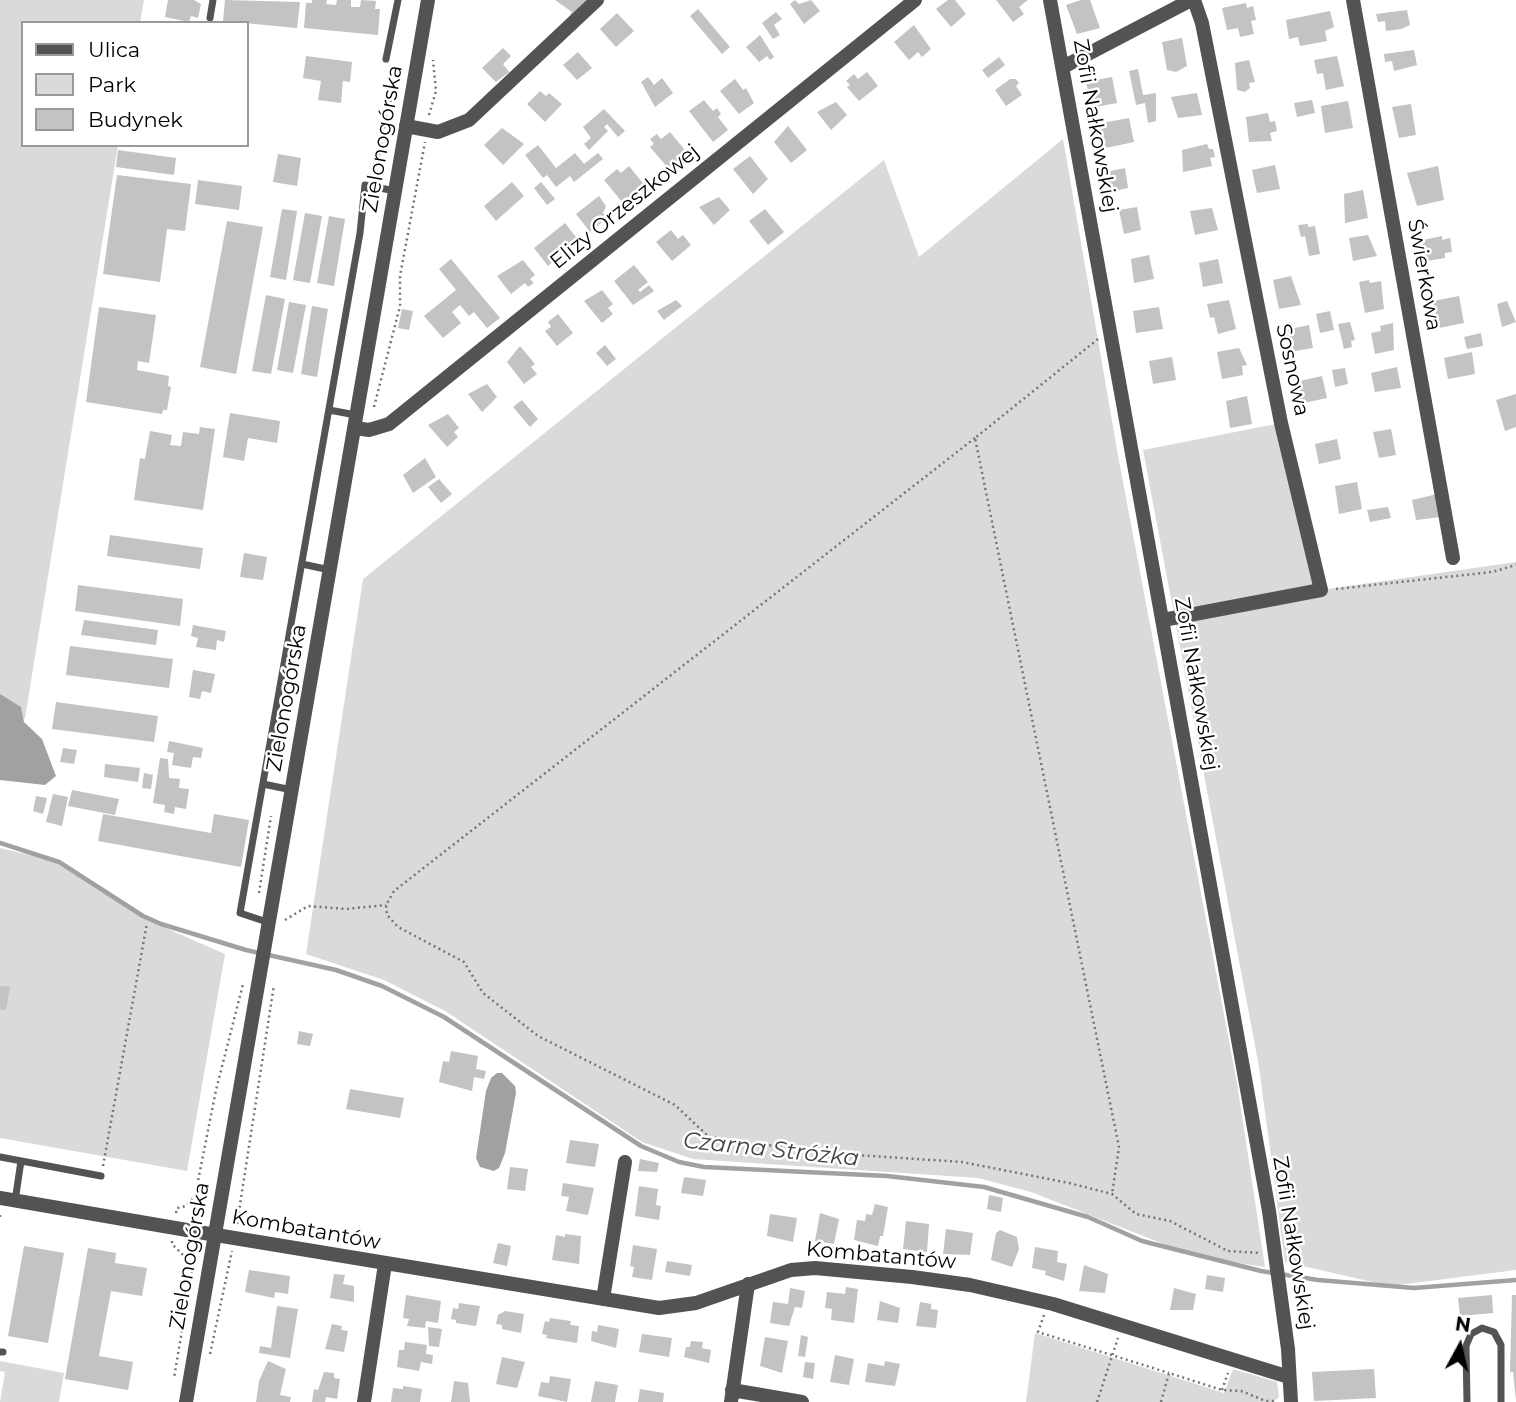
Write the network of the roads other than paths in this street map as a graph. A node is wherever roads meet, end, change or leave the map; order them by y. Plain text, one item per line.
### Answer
1 (213, 0) edge
2 (398, 0) edge
3 (428, 0) edge
4 (597, 0) edge
5 (915, 0) edge
6 (1049, 0) edge
7 (1193, 0) edge
8 (1353, 0) edge
9 (210, 18) dead end
10 (386, 58) dead end
11 (1063, 68) junction
12 (406, 126) junction
13 (395, 191) junction
14 (329, 410) junction
15 (360, 424) junction
16 (1453, 558) dead end
17 (302, 564) junction
18 (331, 570) junction
19 (1163, 620) junction
20 (263, 784) junction
21 (293, 790) junction
22 (270, 923) junction
23 (0, 1157) edge
24 (22, 1161) junction
25 (625, 1162) dead end
26 (101, 1176) road end
27 (0, 1198) edge
28 (15, 1201) junction
29 (216, 1235) junction
30 (385, 1264) junction
31 (748, 1284) junction
32 (603, 1299) junction
33 (1289, 1377) junction
34 (732, 1396) edge
35 (1291, 1401) edge
36 (187, 1402) edge
37 (364, 1402) edge
38 (802, 1402) edge
39 (1467, 1402) edge
40 (1501, 1402) edge

1 - 9 lane
2 - 10 lane
3 - 12 street, Zielonogórska
4 - 12 street
5 - 15 street, Elizy Orzeszkowej
6 - 11 street, Zofii Nałkowskiej
7 - 11 street
7 - 19 street, Sosnowa
8 - 16 street, Świerkowa
11 - 19 street, Zofii Nałkowskiej
12 - 13 street, Zielonogórska
13 - 14 lane
13 - 15 street, Zielonogórska
14 - 15 lane
14 - 17 lane
15 - 18 street, Zielonogórska
17 - 18 lane
17 - 20 lane
18 - 21 street, Zielonogórska
19 - 33 street, Zofii Nałkowskiej
20 - 21 lane
20 - 22 lane
21 - 22 street, Zielonogórska
22 - 29 street, Zielonogórska
23 - 24 lane
24 - 26 lane
24 - 28 lane
25 - 32 street
27 - 28 street, Kombatantów
28 - 29 street, Kombatantów
29 - 30 street, Kombatantów
29 - 36 street, Zielonogórska
30 - 32 street, Kombatantów
30 - 37 street
31 - 32 street, Kombatantów
31 - 33 street, Kombatantów
31 - 34 street
33 - 35 street, Zofii Nałkowskiej
34 - 38 street
39 - 40 lane

